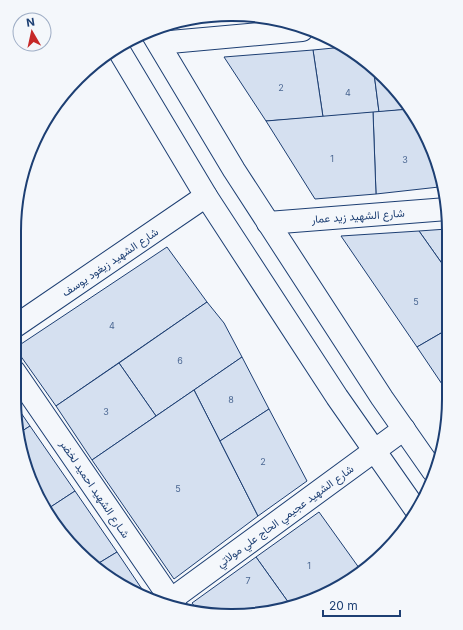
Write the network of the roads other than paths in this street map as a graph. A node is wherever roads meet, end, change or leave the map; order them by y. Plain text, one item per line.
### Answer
1 (294, 30) edge
2 (155, 38) edge
3 (120, 53) edge
4 (206, 196) junction
5 (441, 209) edge
6 (268, 223) junction
7 (21, 322) edge
8 (21, 381) edge
9 (404, 429) junction
10 (375, 450) junction
11 (430, 467) edge
12 (413, 506) edge
13 (168, 599) edge
14 (175, 601) edge

1 - 2 main road
2 - 6 main road
3 - 4 main road
4 - 7 main road, شارع الشهيد زيغود يوسف
4 - 10 main road
5 - 6 main road, شارع الشهيد زيد عمار
6 - 9 main road
8 - 13 main road, شـارع الشهيد احميد لخضر
9 - 10 main road, شارع الشهيد عجيمي الحاج علي مولاتي
9 - 11 main road
10 - 12 main road
10 - 14 main road, شارع الشهيد عجيمي الحاج علي مولاتي

